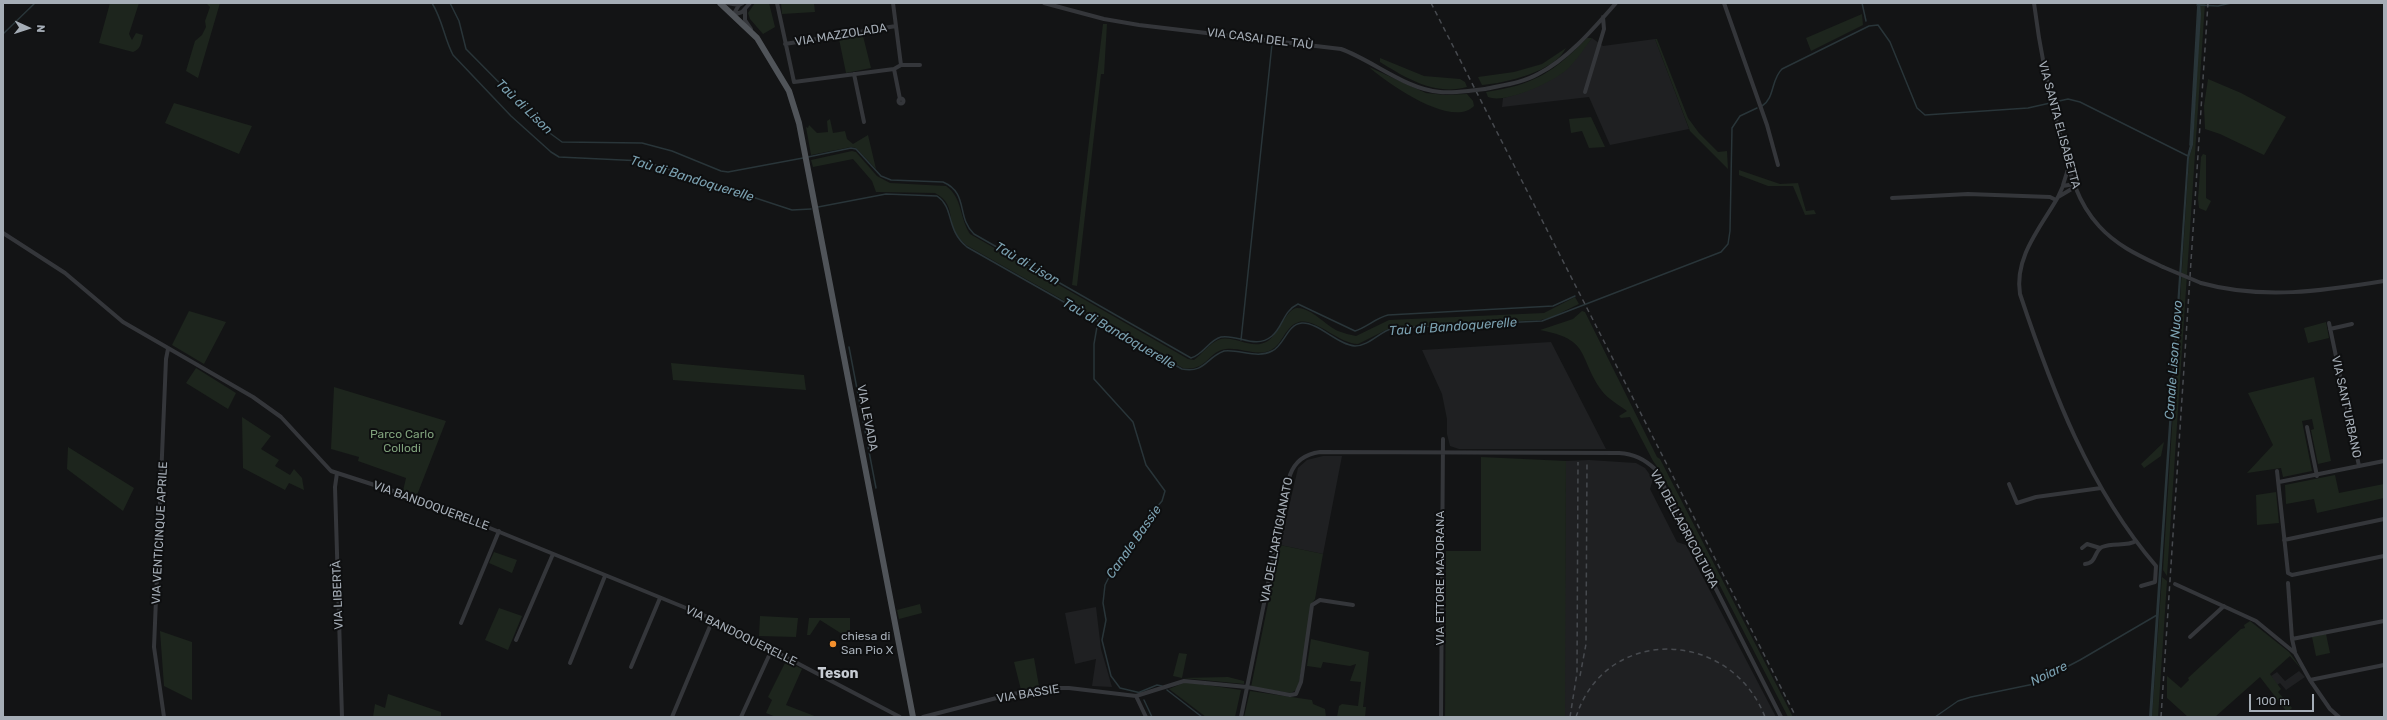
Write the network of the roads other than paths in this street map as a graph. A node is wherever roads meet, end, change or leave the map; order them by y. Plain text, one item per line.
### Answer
1 (720, 3) edge
2 (727, 3) edge
3 (750, 3) edge
4 (777, 3) edge
5 (893, 3) edge
6 (1044, 3) edge
7 (1616, 3) edge
8 (1724, 3) edge
9 (2034, 3) edge
10 (741, 4) edge
11 (745, 9) junction
12 (733, 16) junction
13 (1603, 17) junction
14 (896, 26) junction
15 (753, 33) junction
16 (785, 44) junction
17 (901, 65) junction
18 (920, 65) dead end
19 (894, 69) junction
20 (854, 74) junction
21 (1585, 92) dead end
22 (900, 99) dead end
23 (864, 122) dead end
24 (1778, 164) dead end
25 (2068, 167) junction
26 (2063, 186) junction
27 (2074, 186) junction
28 (2067, 193) junction
29 (2079, 197) junction
30 (1892, 198) dead end
31 (2057, 199) junction
32 (3, 233) edge
33 (2384, 281) edge
34 (2329, 323) dead end
35 (2352, 324) dead end
36 (2330, 329) junction
37 (168, 349) junction
38 (2306, 427) dead end
39 (1443, 439) dead end
40 (1442, 453) junction
41 (2384, 461) edge
42 (2359, 466) junction
43 (2277, 471) dead end
44 (337, 473) junction
45 (2317, 476) junction
46 (2279, 482) junction
47 (2009, 484) dead end
48 (2101, 488) junction
49 (2384, 519) edge
50 (499, 531) junction
51 (2284, 540) junction
52 (2136, 542) junction
53 (2082, 548) dead end
54 (2100, 548) junction
55 (553, 554) junction
56 (2384, 556) edge
57 (2085, 564) dead end
58 (605, 576) junction
59 (2288, 583) dead end
60 (2175, 584) dead end
61 (2141, 586) dead end
62 (660, 598) junction
63 (1353, 605) dead end
64 (2224, 606) junction
65 (713, 619) junction
66 (2384, 620) edge
67 (461, 623) dead end
68 (2190, 637) dead end
69 (2292, 639) junction
70 (516, 640) dead end
71 (772, 649) junction
72 (2295, 653) junction
73 (570, 663) dead end
74 (2384, 665) edge
75 (631, 667) dead end
76 (2310, 680) junction
77 (1247, 687) junction
78 (1136, 696) junction
79 (164, 717) edge
80 (342, 717) edge
81 (672, 717) edge
82 (741, 717) edge
83 (900, 717) edge
84 (913, 717) edge
85 (923, 717) edge
86 (1146, 717) edge
87 (1241, 717) edge
88 (1441, 717) edge
89 (1781, 717) edge
90 (2339, 717) edge

1 - 12 main road, VIA LEVADA
2 - 10 street
3 - 11 street
4 - 16 street
5 - 14 street
6 - 13 street, VIA CASAI DEL TAÙ, bridge
7 - 13 street
8 - 24 street
9 - 25 street, VIA SANTA ELISABETTA
10 - 12 street
11 - 12 street
11 - 15 street
12 - 15 main road, VIA LEVADA
13 - 21 street
14 - 16 street, VIA MAZZOLADA
14 - 17 street
15 - 84 main road, VIA LEVADA
16 - 20 street
17 - 18 street
17 - 19 street
19 - 20 street
19 - 22 street
20 - 23 street
25 - 26 street, VIA SANTA ELISABETTA
25 - 27 street, VIA SANTA ELISABETTA
26 - 27 street
26 - 31 street, VIA SANTA ELISABETTA
27 - 28 street
27 - 29 street, VIA SANTA ELISABETTA
28 - 29 street
28 - 31 street
29 - 33 street, VIA SANTA ELISABETTA, bridge
30 - 31 street
31 - 48 street, VIA SANTA ELISABETTA
32 - 37 street, VIA BANDOQUERELLE
34 - 36 street, VIA SANT'URBANO
35 - 36 street
36 - 42 street, VIA SANT'URBANO
37 - 44 street, VIA BANDOQUERELLE
37 - 79 street, VIA VENTICINQUE APRILE
38 - 45 street
39 - 40 street, VIA ETTORE MAJORANA
40 - 77 street, VIA DELL'ARTIGIANATO
40 - 88 street, VIA ETTORE MAJORANA
40 - 89 street, VIA DELL'AGRICOLTURA
41 - 42 street, VIA SANT'URBANO
42 - 45 street
43 - 46 street
44 - 50 street, VIA BANDOQUERELLE
44 - 80 street, VIA LIBERTÀ
45 - 46 street
46 - 51 street
47 - 48 street
48 - 52 street, VIA SANTA ELISABETTA
49 - 51 street
50 - 55 street, VIA BANDOQUERELLE
50 - 67 street
51 - 56 street
52 - 54 street
52 - 61 street, VIA SANTA ELISABETTA
53 - 54 street
54 - 57 street
55 - 58 street, VIA BANDOQUERELLE
55 - 70 street
58 - 62 street, VIA BANDOQUERELLE
58 - 73 street
59 - 69 street
60 - 64 street
62 - 65 street, VIA BANDOQUERELLE
62 - 75 street
63 - 77 street
64 - 68 street
64 - 72 street
65 - 71 street, VIA BANDOQUERELLE
65 - 81 street
66 - 69 street
69 - 72 street
71 - 82 street
71 - 83 street, VIA BANDOQUERELLE
72 - 76 street
74 - 76 street
76 - 90 street
77 - 78 street
77 - 87 street, VIA DELL'ARTIGIANATO
78 - 85 street, VIA BASSIE
78 - 86 street

